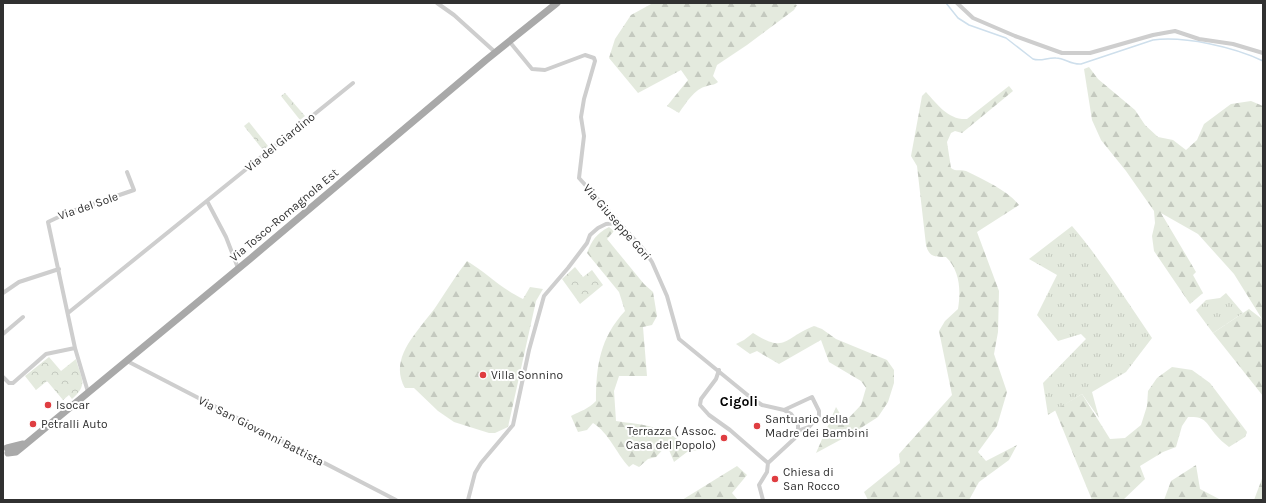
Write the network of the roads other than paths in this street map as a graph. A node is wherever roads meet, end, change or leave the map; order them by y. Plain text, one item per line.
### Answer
1 (437, 3) edge
2 (557, 3) edge
3 (957, 3) edge
4 (509, 41) junction
5 (495, 52) junction
6 (1263, 53) edge
7 (353, 83) dead end
8 (127, 172) dead end
9 (207, 201) junction
10 (618, 223) junction
11 (238, 268) junction
12 (59, 269) junction
13 (3, 293) edge
14 (68, 314) junction
15 (23, 317) dead end
16 (3, 334) edge
17 (75, 348) junction
18 (127, 361) junction
19 (719, 370) junction
20 (3, 377) edge
21 (88, 392) junction
22 (784, 410) junction
23 (798, 431) junction
24 (5, 453) edge
25 (768, 463) junction
26 (396, 500) edge
27 (468, 500) edge
28 (763, 500) edge

1 - 5 street
2 - 4 main road, Via Tosco-Romagnola Est
3 - 6 street
4 - 5 main road, Via Tosco-Romagnola Est
4 - 10 street, Via Giuseppe Gori
5 - 11 main road, Via Tosco-Romagnola Est
7 - 9 street, Via del Giardino
8 - 12 street, Via del Sole
9 - 11 street
9 - 14 street, Via del Giardino
10 - 19 street, Via Giuseppe Gori
10 - 27 street
11 - 18 main road, Via Tosco-Romagnola Est
12 - 13 street
12 - 14 street, Via del Sole
14 - 17 street, Via del Sole
15 - 16 street
17 - 20 street
17 - 21 street, Via del Sole
18 - 21 main road, Via Tosco-Romagnola Est
18 - 26 street, Via San Giovanni Battista
19 - 22 street, Via Giuseppe Gori
19 - 25 street
21 - 24 main road, Via Tosco-Romagnola Est
22 - 23 street
22 - 23 street
23 - 25 street
25 - 28 street

